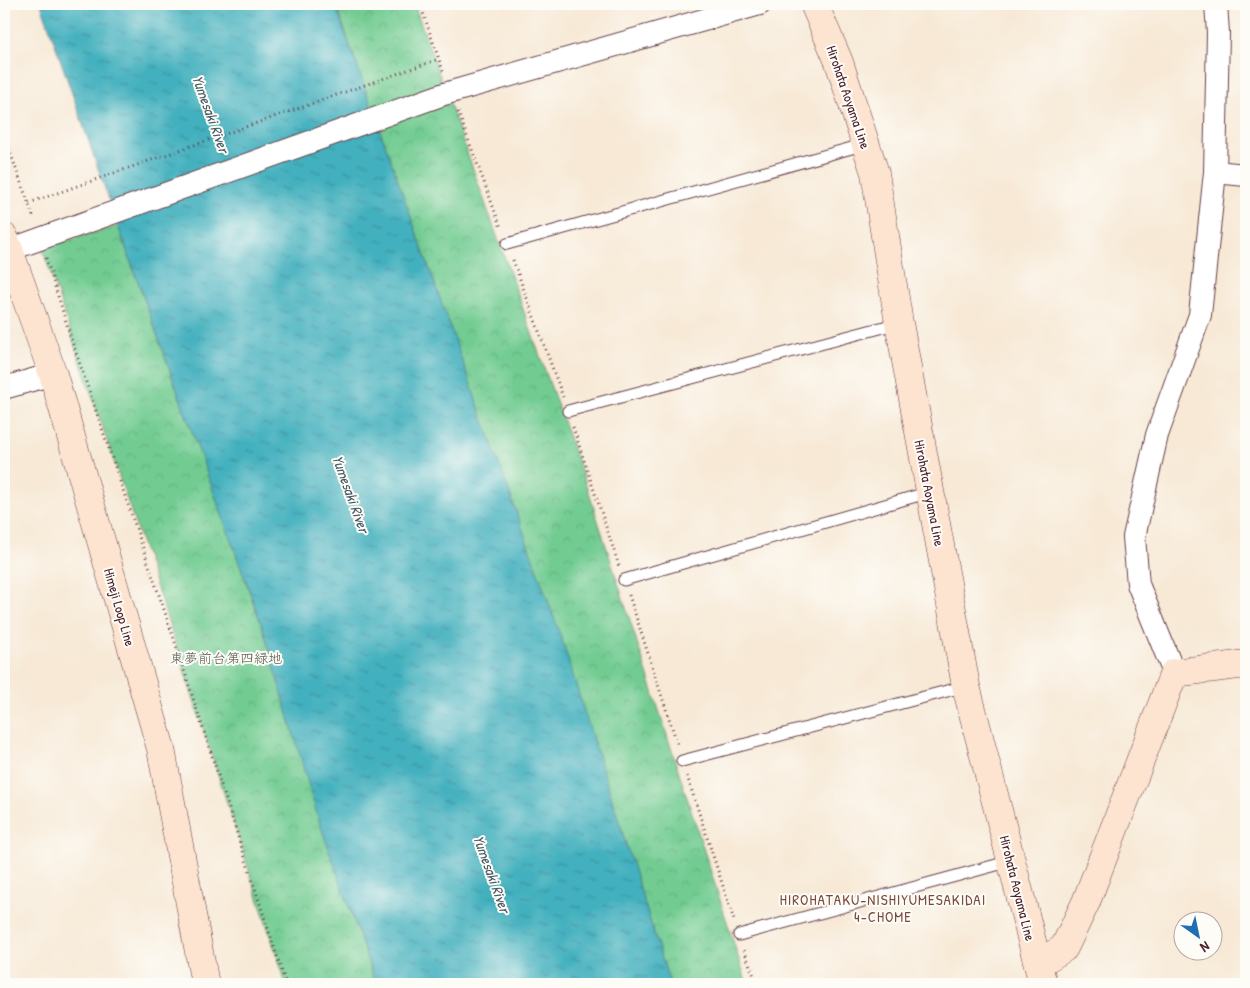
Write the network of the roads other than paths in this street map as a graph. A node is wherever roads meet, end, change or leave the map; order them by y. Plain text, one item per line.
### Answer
1 (760, 4) edge
2 (814, 4) edge
3 (1216, 4) edge
4 (866, 144) junction
5 (1215, 172) junction
6 (1246, 175) edge
7 (7, 244) edge
8 (507, 244) road end
9 (899, 323) junction
10 (53, 374) junction
11 (4, 388) edge
12 (568, 411) road end
13 (930, 492) junction
14 (624, 580) road end
15 (1246, 664) edge
16 (1174, 673) junction
17 (966, 686) junction
18 (682, 761) road end
19 (1011, 861) junction
20 (739, 936) road end
21 (1040, 974) edge
22 (205, 984) edge

1 - 7 street
2 - 4 main road, Hirohata Aoyama Line
3 - 5 street
4 - 8 lane
4 - 9 main road, Hirohata Aoyama Line
5 - 6 street
5 - 16 street
7 - 10 main road, Himeji Loop Line
9 - 12 lane
9 - 13 main road, Hirohata Aoyama Line
10 - 11 street
10 - 22 main road, Himeji Loop Line
13 - 14 lane
13 - 17 main road, Hirohata Aoyama Line
15 - 16 main road
16 - 21 main road
17 - 18 lane
17 - 19 main road, Hirohata Aoyama Line
19 - 20 lane
19 - 21 main road, Hirohata Aoyama Line

